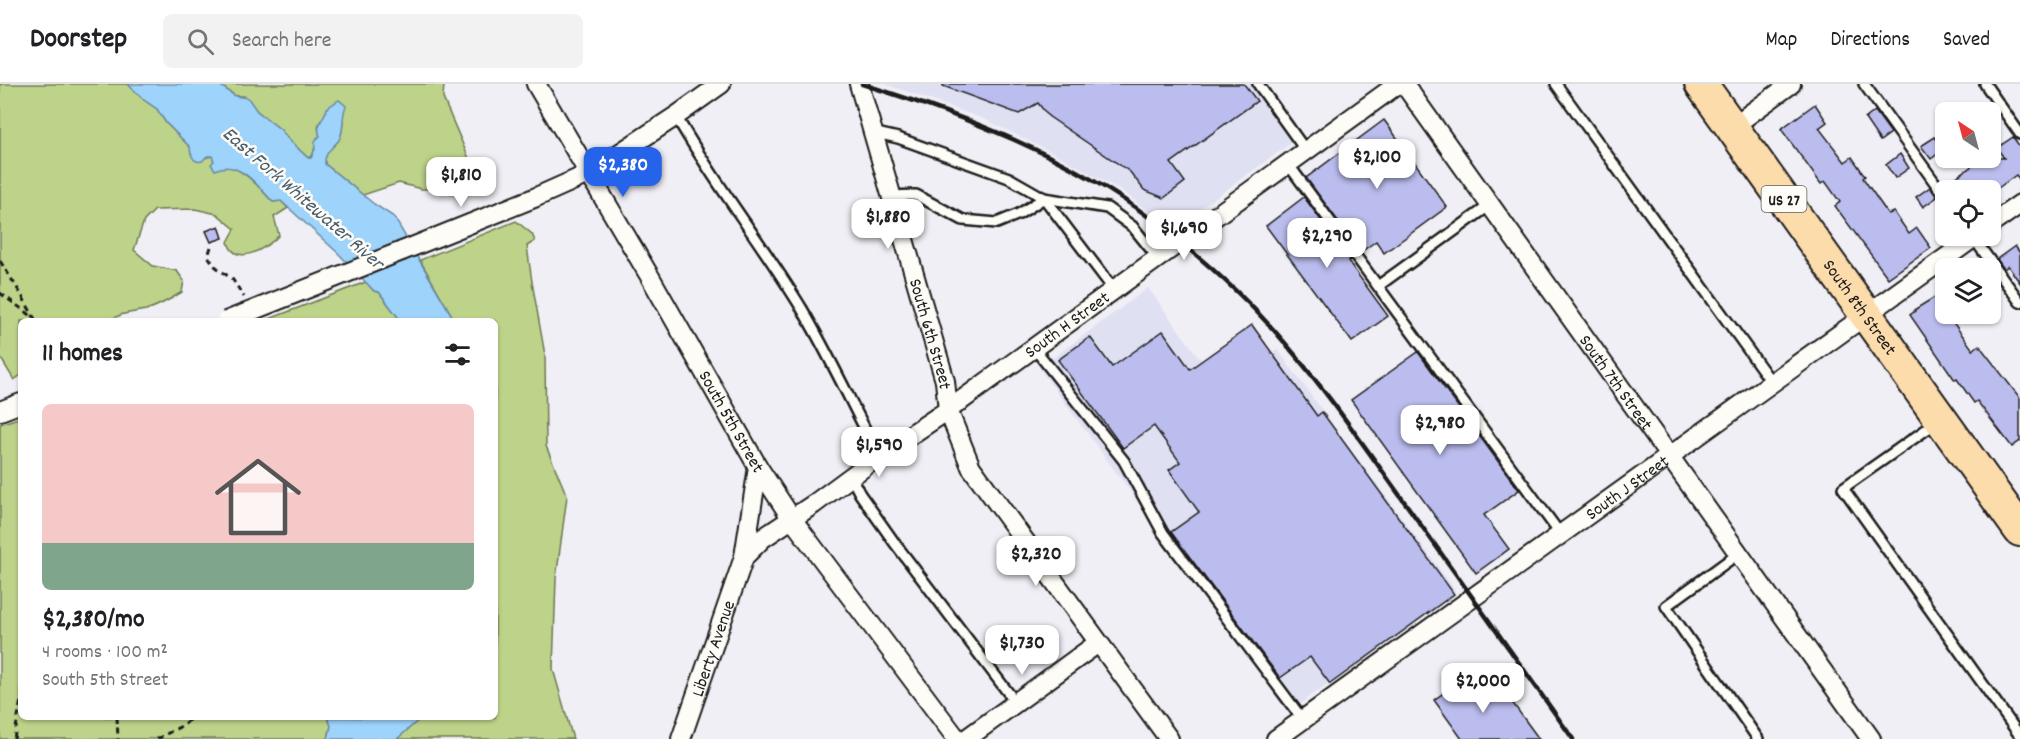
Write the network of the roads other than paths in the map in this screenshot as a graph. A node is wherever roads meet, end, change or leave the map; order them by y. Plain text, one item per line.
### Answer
1 (536, 84) edge
2 (721, 84) edge
3 (858, 84) edge
4 (1258, 84) edge
5 (1398, 84) edge
6 (1404, 84) edge
7 (1556, 84) edge
8 (1701, 84) edge
9 (1791, 84) edge
10 (1864, 84) edge
11 (1985, 84) edge
12 (676, 116) junction
13 (1732, 127) junction
14 (872, 132) junction
15 (2020, 134) edge
16 (1306, 151) junction
17 (1288, 164) junction
18 (588, 174) junction
19 (1935, 183) edge
20 (891, 196) junction
21 (1044, 198) junction
22 (2020, 204) edge
23 (1490, 205) junction
24 (2001, 217) edge
25 (1960, 246) edge
26 (1981, 246) edge
27 (1158, 258) junction
28 (1377, 286) junction
29 (1114, 290) junction
30 (2020, 302) edge
31 (1866, 315) junction
32 (234, 318) edge
33 (1034, 348) junction
34 (1772, 383) junction
35 (18, 404) edge
36 (948, 410) junction
37 (0, 411) edge
38 (1941, 419) junction
39 (879, 456) junction
40 (1670, 457) junction
41 (758, 467) junction
42 (850, 477) junction
43 (792, 519) junction
44 (2020, 530) edge
45 (1561, 535) junction
46 (1739, 554) junction
47 (744, 557) junction
48 (1098, 643) junction
49 (1016, 703) junction
50 (1303, 720) junction
51 (2020, 736) edge
52 (681, 739) edge
53 (957, 739) edge
54 (966, 739) edge
55 (1169, 739) edge
56 (1276, 739) edge
57 (1758, 739) edge
58 (1871, 739) edge

1 - 18 street, South 5th Street
2 - 12 street
3 - 14 street, South 6th Street
4 - 16 lane
5 - 16 street, South H Street
6 - 23 street, South 7th Street
7 - 34 lane
8 - 13 highway, South 8th Street / US 27
9 - 13 street
10 - 19 lane
11 - 15 lane
12 - 18 street
12 - 39 lane
13 - 31 highway, South 8th Street / US 27
14 - 20 street, South 6th Street
14 - 21 lane
16 - 17 street, South H Street
17 - 27 street, South H Street
17 - 28 lane
18 - 32 street, bridge
18 - 41 street, South 5th Street
20 - 21 lane
20 - 36 street, South 6th Street
21 - 27 lane
21 - 29 lane
22 - 24 street
23 - 28 lane
23 - 40 street, South 7th Street
25 - 31 street, South J Street
26 - 30 lane
27 - 29 street, South H Street
28 - 45 lane
29 - 33 street, South H Street
31 - 34 street, South J Street
31 - 38 highway, South 8th Street / US 27
33 - 36 street, South H Street
33 - 50 lane
34 - 40 street, South J Street
35 - 37 street
36 - 39 street, South H Street
36 - 48 street, South 6th Street
38 - 44 highway, South 8th Street / US 27
38 - 51 lane
39 - 42 street, South H Street
40 - 45 street, South J Street
40 - 46 street, South 7th Street
41 - 43 street, South 5th Street
41 - 47 street, Liberty Avenue
42 - 43 street, South H Street
42 - 49 lane
43 - 47 street, Liberty Avenue
43 - 53 street, South 5th Street
45 - 50 street, South J Street
46 - 57 lane
46 - 58 street, South 7th Street
47 - 52 street, Liberty Avenue
48 - 49 street
48 - 55 street, South 6th Street
49 - 54 street
50 - 56 street, South J Street

